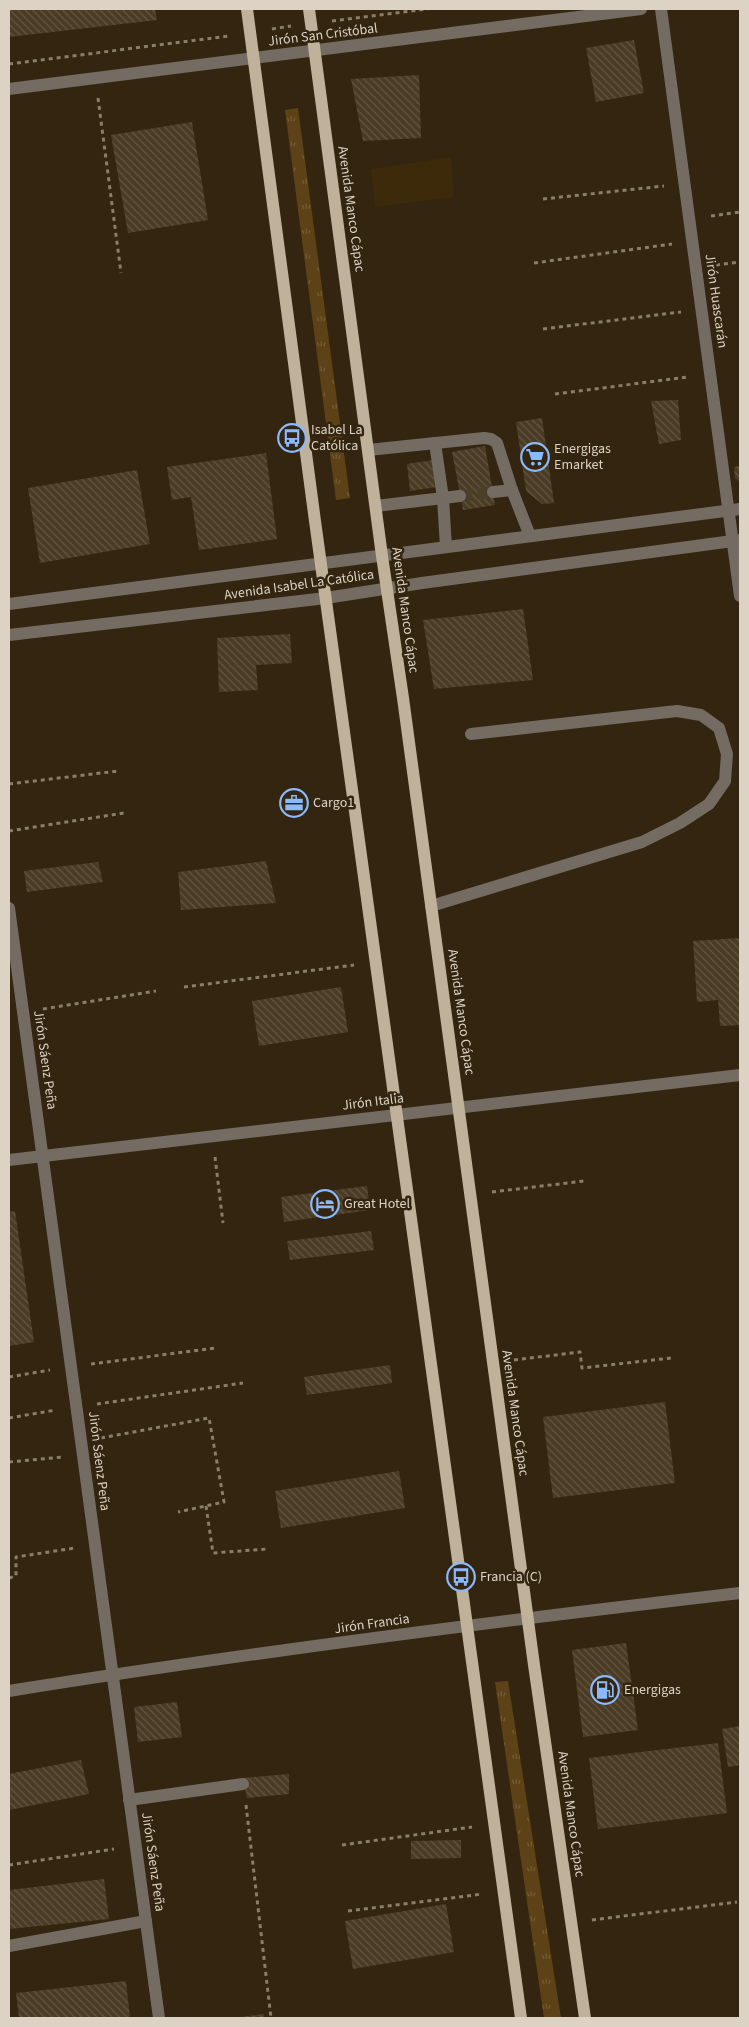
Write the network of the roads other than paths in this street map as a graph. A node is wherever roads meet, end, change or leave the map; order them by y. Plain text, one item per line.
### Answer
1 (247, 9) edge
2 (309, 9) edge
3 (641, 9) edge
4 (661, 9) edge
5 (315, 52) junction
6 (253, 58) junction
7 (9, 89) edge
8 (435, 443) junction
9 (368, 450) junction
10 (512, 490) junction
11 (493, 492) tunnel mouth
12 (460, 496) tunnel mouth
13 (443, 498) junction
14 (376, 506) junction
15 (735, 510) edge
16 (530, 536) junction
17 (737, 540) edge
18 (446, 547) junction
19 (382, 556) junction
20 (321, 564) junction
21 (387, 588) junction
22 (740, 596) edge
23 (326, 598) junction
24 (9, 604) edge
25 (9, 635) edge
26 (471, 734) dead end
27 (431, 906) junction
28 (9, 908) edge
29 (740, 1075) edge
30 (459, 1107) junction
31 (397, 1115) junction
32 (43, 1156) junction
33 (9, 1160) edge
34 (740, 1593) edge
35 (528, 1618) junction
36 (468, 1627) junction
37 (112, 1674) junction
38 (9, 1690) edge
39 (243, 1784) road end
40 (129, 1800) junction
41 (146, 1921) junction
42 (9, 1946) edge
43 (159, 2018) edge
44 (521, 2018) edge
45 (585, 2018) edge

1 - 6 main road
2 - 5 main road, Avenida Manco Cápac
3 - 5 street, Jirón San Cristóbal
4 - 15 street, Jirón Huascarán
5 - 6 street, Jirón San Cristóbal
5 - 9 main road, Avenida Manco Cápac
6 - 7 street, Jirón San Cristóbal
6 - 20 main road
8 - 9 street
8 - 10 street
8 - 13 street
9 - 14 main road, Avenida Manco Cápac
10 - 11 street
10 - 16 street
12 - 13 street
13 - 14 street
13 - 18 street
14 - 19 main road, Avenida Manco Cápac
15 - 16 street, Avenida Isabel La Católica
15 - 17 street, Jirón Huascarán
16 - 18 street, Avenida Isabel La Católica
17 - 21 street, Avenida Isabel La Católica
17 - 22 street, Jirón Huascarán
18 - 19 street, Avenida Isabel La Católica
19 - 20 street, Avenida Isabel La Católica
19 - 21 main road, Avenida Manco Cápac
20 - 23 main road
20 - 24 street, Avenida Isabel La Católica
21 - 23 street, Avenida Isabel La Católica
21 - 27 main road, Avenida Manco Cápac
23 - 25 street, Avenida Isabel La Católica
23 - 31 main road
26 - 27 street
27 - 30 main road, Avenida Manco Cápac
28 - 32 street, Jirón Sáenz Peña
29 - 30 street, Jirón Italia
30 - 31 street, Jirón Italia
30 - 35 main road, Avenida Manco Cápac
31 - 32 street, Jirón Italia
31 - 36 main road
32 - 33 street, Jirón Italia
32 - 37 street, Jirón Sáenz Peña
34 - 35 street, Jirón Francia
35 - 36 street, Jirón Francia
35 - 45 main road, Avenida Manco Cápac
36 - 37 street, Jirón Francia
36 - 44 main road
37 - 38 street, Jirón Francia
37 - 40 street, Jirón Sáenz Peña
39 - 40 street
40 - 41 street, Jirón Sáenz Peña
41 - 42 street
41 - 43 street, Jirón Sáenz Peña

